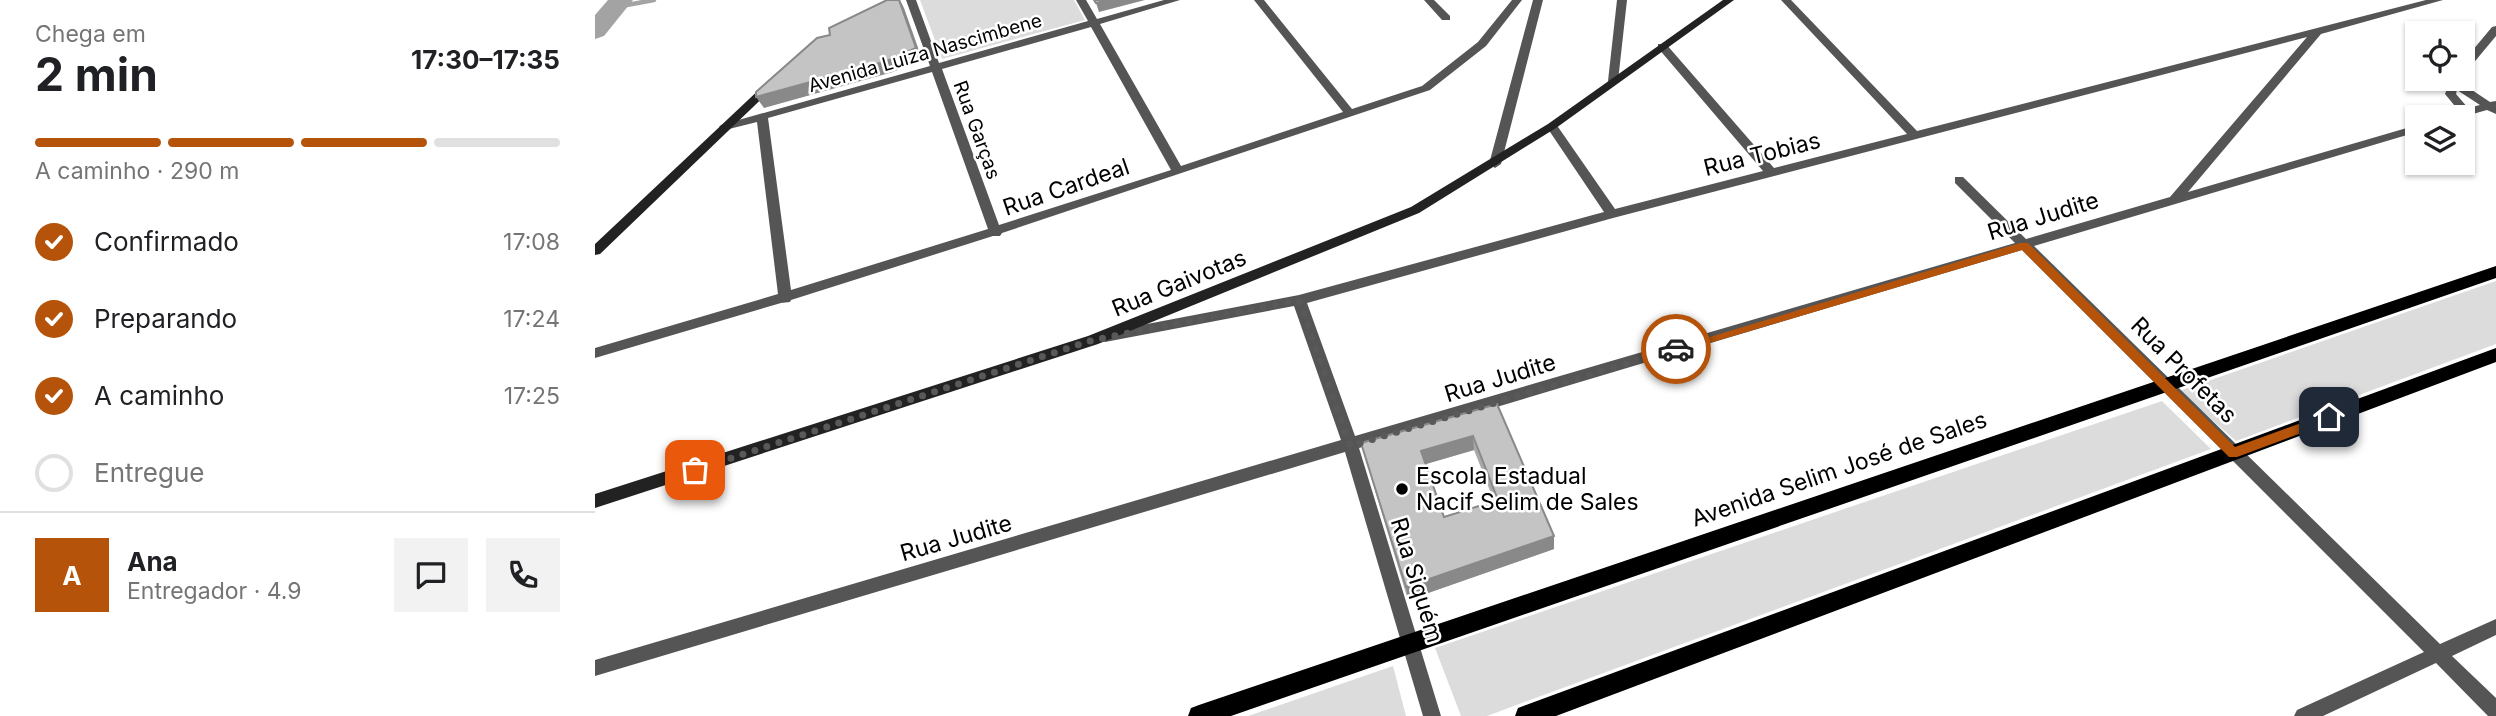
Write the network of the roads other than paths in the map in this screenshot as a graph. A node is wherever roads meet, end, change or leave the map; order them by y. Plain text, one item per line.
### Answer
1 (1081, 0) edge
2 (1175, 0) edge
3 (1259, 0) edge
4 (1429, 0) edge
5 (1517, 0) edge
6 (1538, 0) edge
7 (1622, 0) edge
8 (1729, 0) edge
9 (1786, 0) edge
10 (2438, 0) edge
11 (905, 1) edge
12 (1446, 18) dead end
13 (1094, 23) junction
14 (2496, 29) edge
15 (2316, 33) junction
16 (1662, 46) junction
17 (2475, 55) edge
18 (935, 68) junction
19 (782, 74) edge
20 (1613, 82) junction
21 (2451, 91) edge
22 (2470, 91) edge
23 (2459, 105) edge
24 (2493, 107) edge
25 (2475, 111) edge
26 (1350, 114) junction
27 (762, 117) junction
28 (725, 127) junction
29 (1552, 127) junction
30 (2405, 132) edge
31 (1916, 136) junction
32 (1495, 164) junction
33 (1178, 172) junction
34 (1772, 174) junction
35 (1959, 180) dead end
36 (2173, 201) junction
37 (1612, 214) junction
38 (996, 233) junction
39 (2024, 245) junction
40 (595, 251) edge
41 (2496, 272) edge
42 (785, 299) junction
43 (1299, 300) junction
44 (1093, 340) junction
45 (595, 353) edge
46 (2496, 355) edge
47 (2165, 385) junction
48 (1350, 446) junction
49 (2233, 453) junction
50 (595, 501) edge
51 (2496, 627) edge
52 (1410, 642) junction
53 (2438, 653) junction
54 (595, 668) edge
55 (2496, 711) edge
56 (1199, 716) edge
57 (1432, 716) edge
58 (1526, 716) edge
59 (2302, 716) edge

1 - 13 street
2 - 13 street, Avenida Luiza Nascimbene
3 - 26 street
4 - 12 street
5 - 26 street, Rua Cardeal
6 - 32 street
7 - 20 street
8 - 16 street, Rua Gaivotas
9 - 31 street
10 - 15 street, Rua Tobias
11 - 18 street, Rua Garças
13 - 18 street, Avenida Luiza Nascimbene
13 - 33 street
14 - 17 street
15 - 31 street, Rua Tobias
15 - 36 street
16 - 20 street, Rua Gaivotas
16 - 34 street
18 - 27 street, Avenida Luiza Nascimbene
18 - 38 street, Rua Garças
19 - 28 street
20 - 29 street, Rua Gaivotas
21 - 23 street
22 - 24 street
24 - 25 street
26 - 33 street, Rua Cardeal
27 - 28 street, Avenida Luiza Nascimbene
27 - 42 street
28 - 40 street
29 - 32 street, Rua Gaivotas
29 - 37 street
30 - 36 street, Rua Judite
31 - 34 street, Rua Tobias
32 - 44 street, Rua Gaivotas
33 - 38 street, Rua Cardeal
34 - 37 street, Rua Tobias
35 - 39 street, Rua Profetas
36 - 39 street, Rua Judite
37 - 43 street, Rua Tobias
38 - 42 street, Rua Cardeal
39 - 47 street, Rua Profetas
39 - 48 street, Rua Judite
41 - 47 main road, Avenida Selim José de Sales
42 - 45 street, Rua Cardeal
43 - 44 street, Rua Tobias
43 - 48 street, Rua Siquém
44 - 50 street, Rua Gaivotas
46 - 49 main road
47 - 49 street, Rua Profetas
47 - 52 main road, Avenida Selim José de Sales
48 - 52 street, Rua Siquém
48 - 54 street, Rua Judite
49 - 53 street, Rua Profetas
49 - 58 main road
51 - 53 street
52 - 56 main road, Avenida Selim José de Sales
52 - 57 street, Rua Siquém
53 - 55 street, Rua Profetas
53 - 59 street

